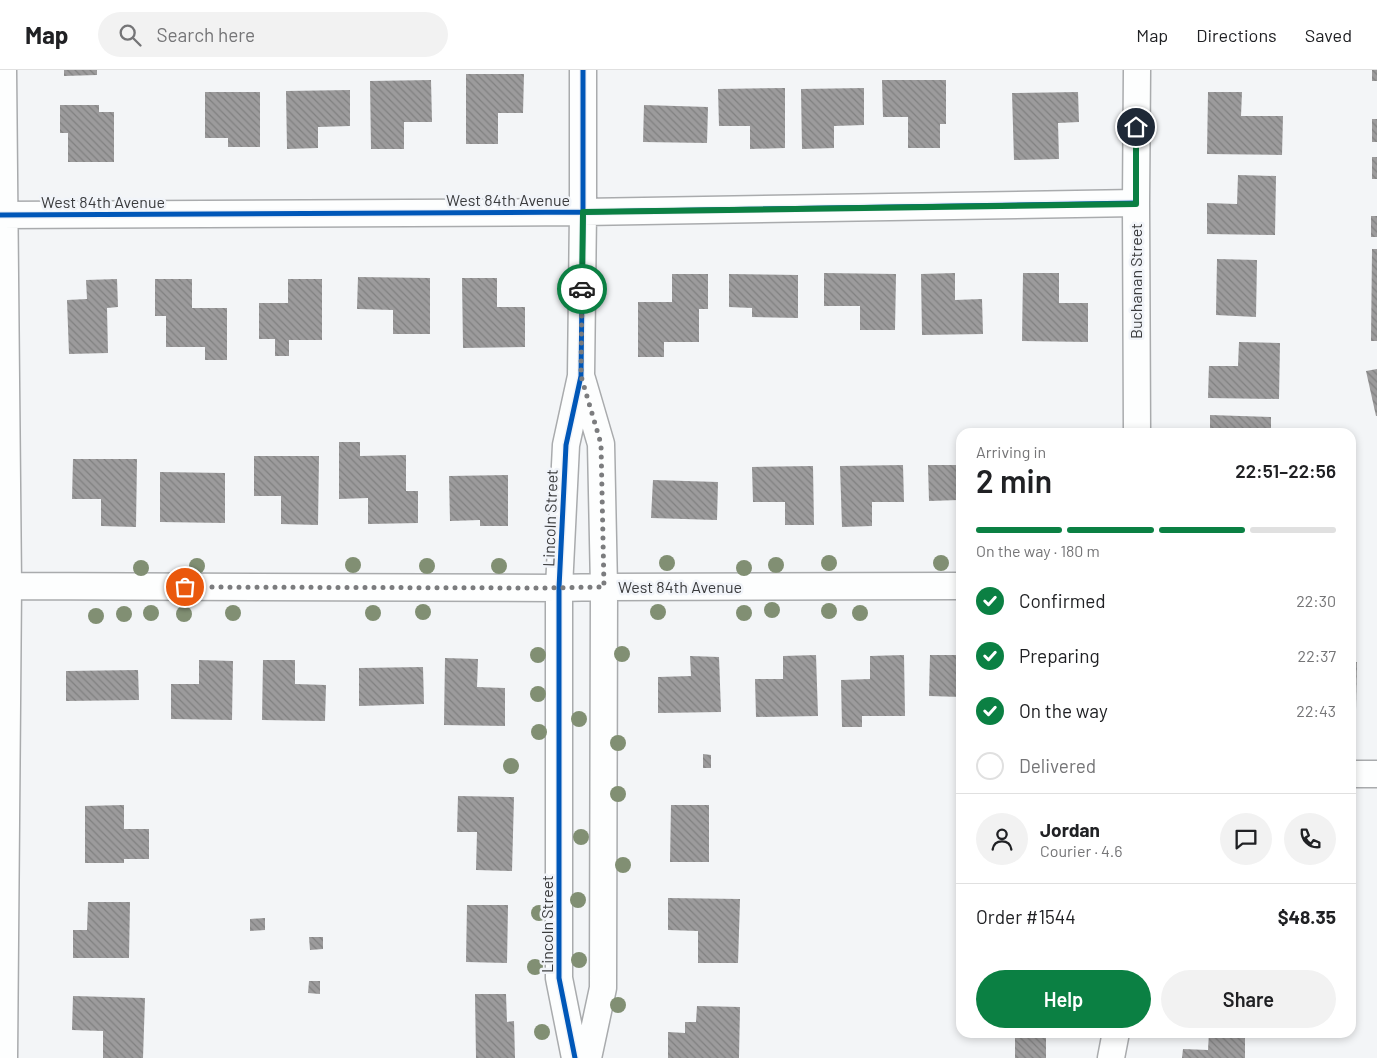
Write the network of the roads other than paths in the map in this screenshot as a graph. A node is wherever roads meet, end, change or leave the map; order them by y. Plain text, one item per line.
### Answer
1 (3, 70) edge
2 (583, 70) edge
3 (1137, 70) edge
4 (1136, 204) junction
5 (583, 212) junction
6 (2, 215) edge
7 (581, 376) junction
8 (1137, 428) edge
9 (8, 586) junction
10 (956, 586) edge
11 (604, 587) junction
12 (560, 588) junction
13 (1356, 774) edge
14 (1377, 774) edge
15 (1115, 1038) edge
16 (4, 1058) edge
17 (575, 1058) edge
18 (588, 1058) edge
19 (1111, 1058) edge

1 - 6 street
2 - 5 street, Lincoln Street
3 - 4 street, Buchanan Street
4 - 5 street, West 84th Avenue
4 - 8 street, Buchanan Street
5 - 6 street, West 84th Avenue
5 - 7 street, Lincoln Street
6 - 9 street
7 - 11 street, Lincoln Street
7 - 12 street, Lincoln Street
9 - 12 street, West 84th Avenue
9 - 16 street
10 - 11 street, West 84th Avenue
11 - 12 street, West 84th Avenue
11 - 18 street, Lincoln Street
12 - 17 street, Lincoln Street
13 - 14 street
15 - 19 street

